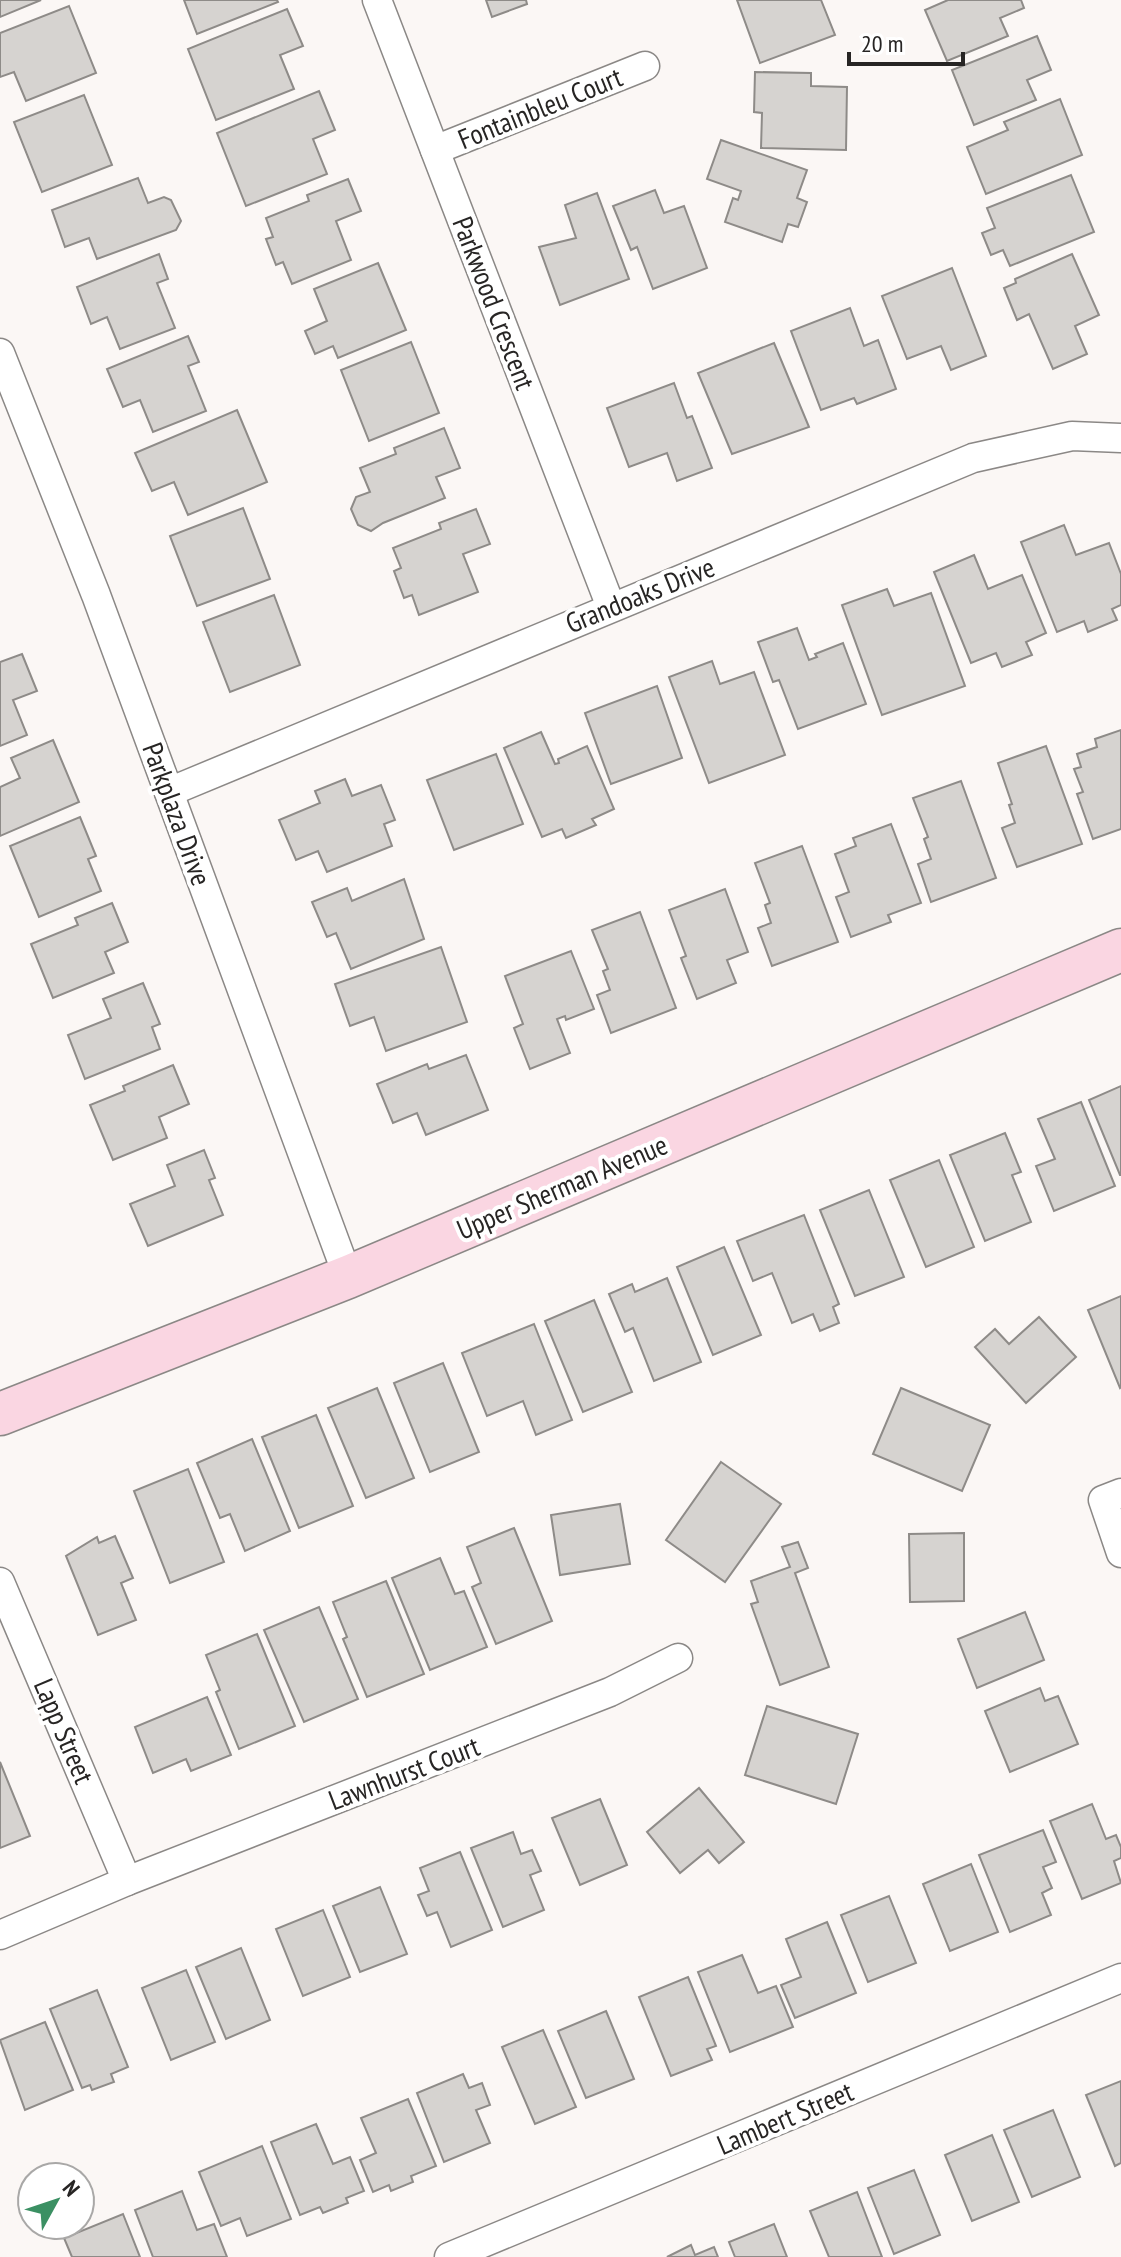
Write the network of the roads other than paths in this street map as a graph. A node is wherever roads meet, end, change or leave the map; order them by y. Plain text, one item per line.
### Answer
1 (377, 0) edge
2 (645, 66) dead end
3 (435, 150) junction
4 (2, 364) edge
5 (1121, 438) edge
6 (611, 607) junction
7 (169, 792) junction
8 (1121, 950) edge
9 (348, 1277) junction
10 (0, 1414) edge
11 (1121, 1493) edge
12 (1121, 1553) edge
13 (0, 1582) edge
14 (678, 1658) dead end
15 (127, 1881) junction
16 (0, 1935) edge
17 (1121, 1978) edge
18 (449, 2257) edge

1 - 3 street, Parkwood Crescent
2 - 3 street, Fontainbleu Court
3 - 6 street, Parkwood Crescent
4 - 7 street, Parkplaza Drive
5 - 6 street, Grandoaks Drive
6 - 7 street, Grandoaks Drive
7 - 9 street, Parkplaza Drive
8 - 9 main road, Upper Sherman Avenue
9 - 10 main road, Upper Sherman Avenue
11 - 12 street
13 - 15 street, Lapp Street
14 - 15 street, Lawnhurst Court
15 - 16 street, Lawnhurst Court
17 - 18 street, Lambert Street

